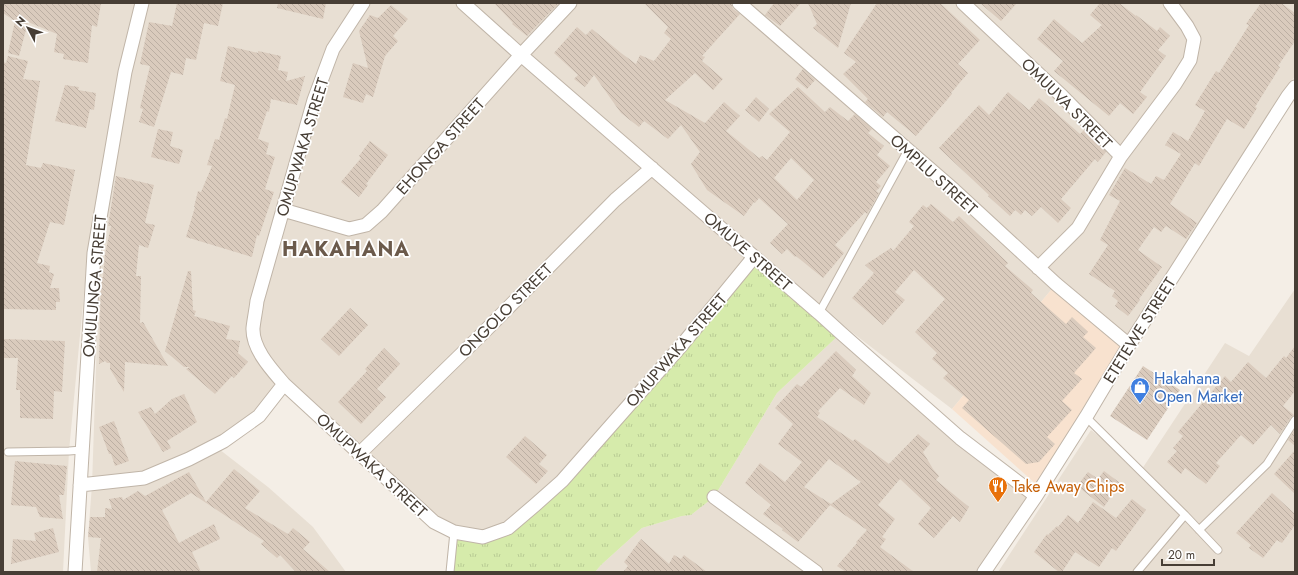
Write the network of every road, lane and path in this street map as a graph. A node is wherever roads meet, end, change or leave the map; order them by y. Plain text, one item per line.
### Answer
1 (142, 3) edge
2 (363, 3) edge
3 (462, 3) edge
4 (570, 3) edge
5 (739, 3) edge
6 (963, 3) edge
7 (1170, 3) edge
8 (521, 55) junction
9 (1295, 87) edge
10 (908, 150) junction
11 (1121, 156) junction
12 (652, 168) junction
13 (283, 210) junction
14 (754, 257) junction
15 (1038, 268) junction
16 (819, 313) junction
17 (1129, 345) junction
18 (284, 384) junction
19 (1086, 417) junction
20 (1295, 420) edge
21 (82, 450) junction
22 (8, 452) dead end
23 (359, 454) junction
24 (80, 485) junction
25 (1036, 496) junction
26 (714, 497) dead end
27 (1185, 515) junction
28 (1199, 530) junction
29 (454, 532) junction
30 (1218, 550) dead end
31 (75, 572) edge
32 (450, 572) edge
33 (816, 572) edge
34 (984, 572) edge
35 (1137, 572) edge

1 - 21 street, OMULUNGA STREET
2 - 13 street, OMUPWAKA STREET
3 - 8 street, OMUVE STREET
4 - 8 street, EHONGA STREET
5 - 10 street, OMPILU STREET
6 - 11 street, OMUUVA STREET
7 - 11 street
8 - 12 street, OMUVE STREET
8 - 13 street, EHONGA STREET
9 - 17 street, ETETEWE STREET
10 - 15 street, OMPILU STREET
10 - 16 lane
11 - 15 street, OMUUVA STREET
12 - 14 street, OMUVE STREET
12 - 23 street, ONGOLO STREET
13 - 18 street, OMUPWAKA STREET
14 - 16 street, OMUVE STREET
14 - 29 street, OMUPWAKA STREET
15 - 17 street, OMPILU STREET
16 - 25 street, OMUVE STREET
17 - 19 street, ETETEWE STREET
18 - 23 street, OMUPWAKA STREET
18 - 24 street
19 - 25 street, ETETEWE STREET
19 - 27 lane
20 - 28 lane
21 - 22 lane
21 - 24 street, OMULUNGA STREET
23 - 29 street, OMUPWAKA STREET
24 - 31 street, OMULUNGA STREET
25 - 34 street, ETETEWE STREET
26 - 33 street
27 - 28 lane
27 - 35 lane
28 - 30 lane
29 - 32 lane

